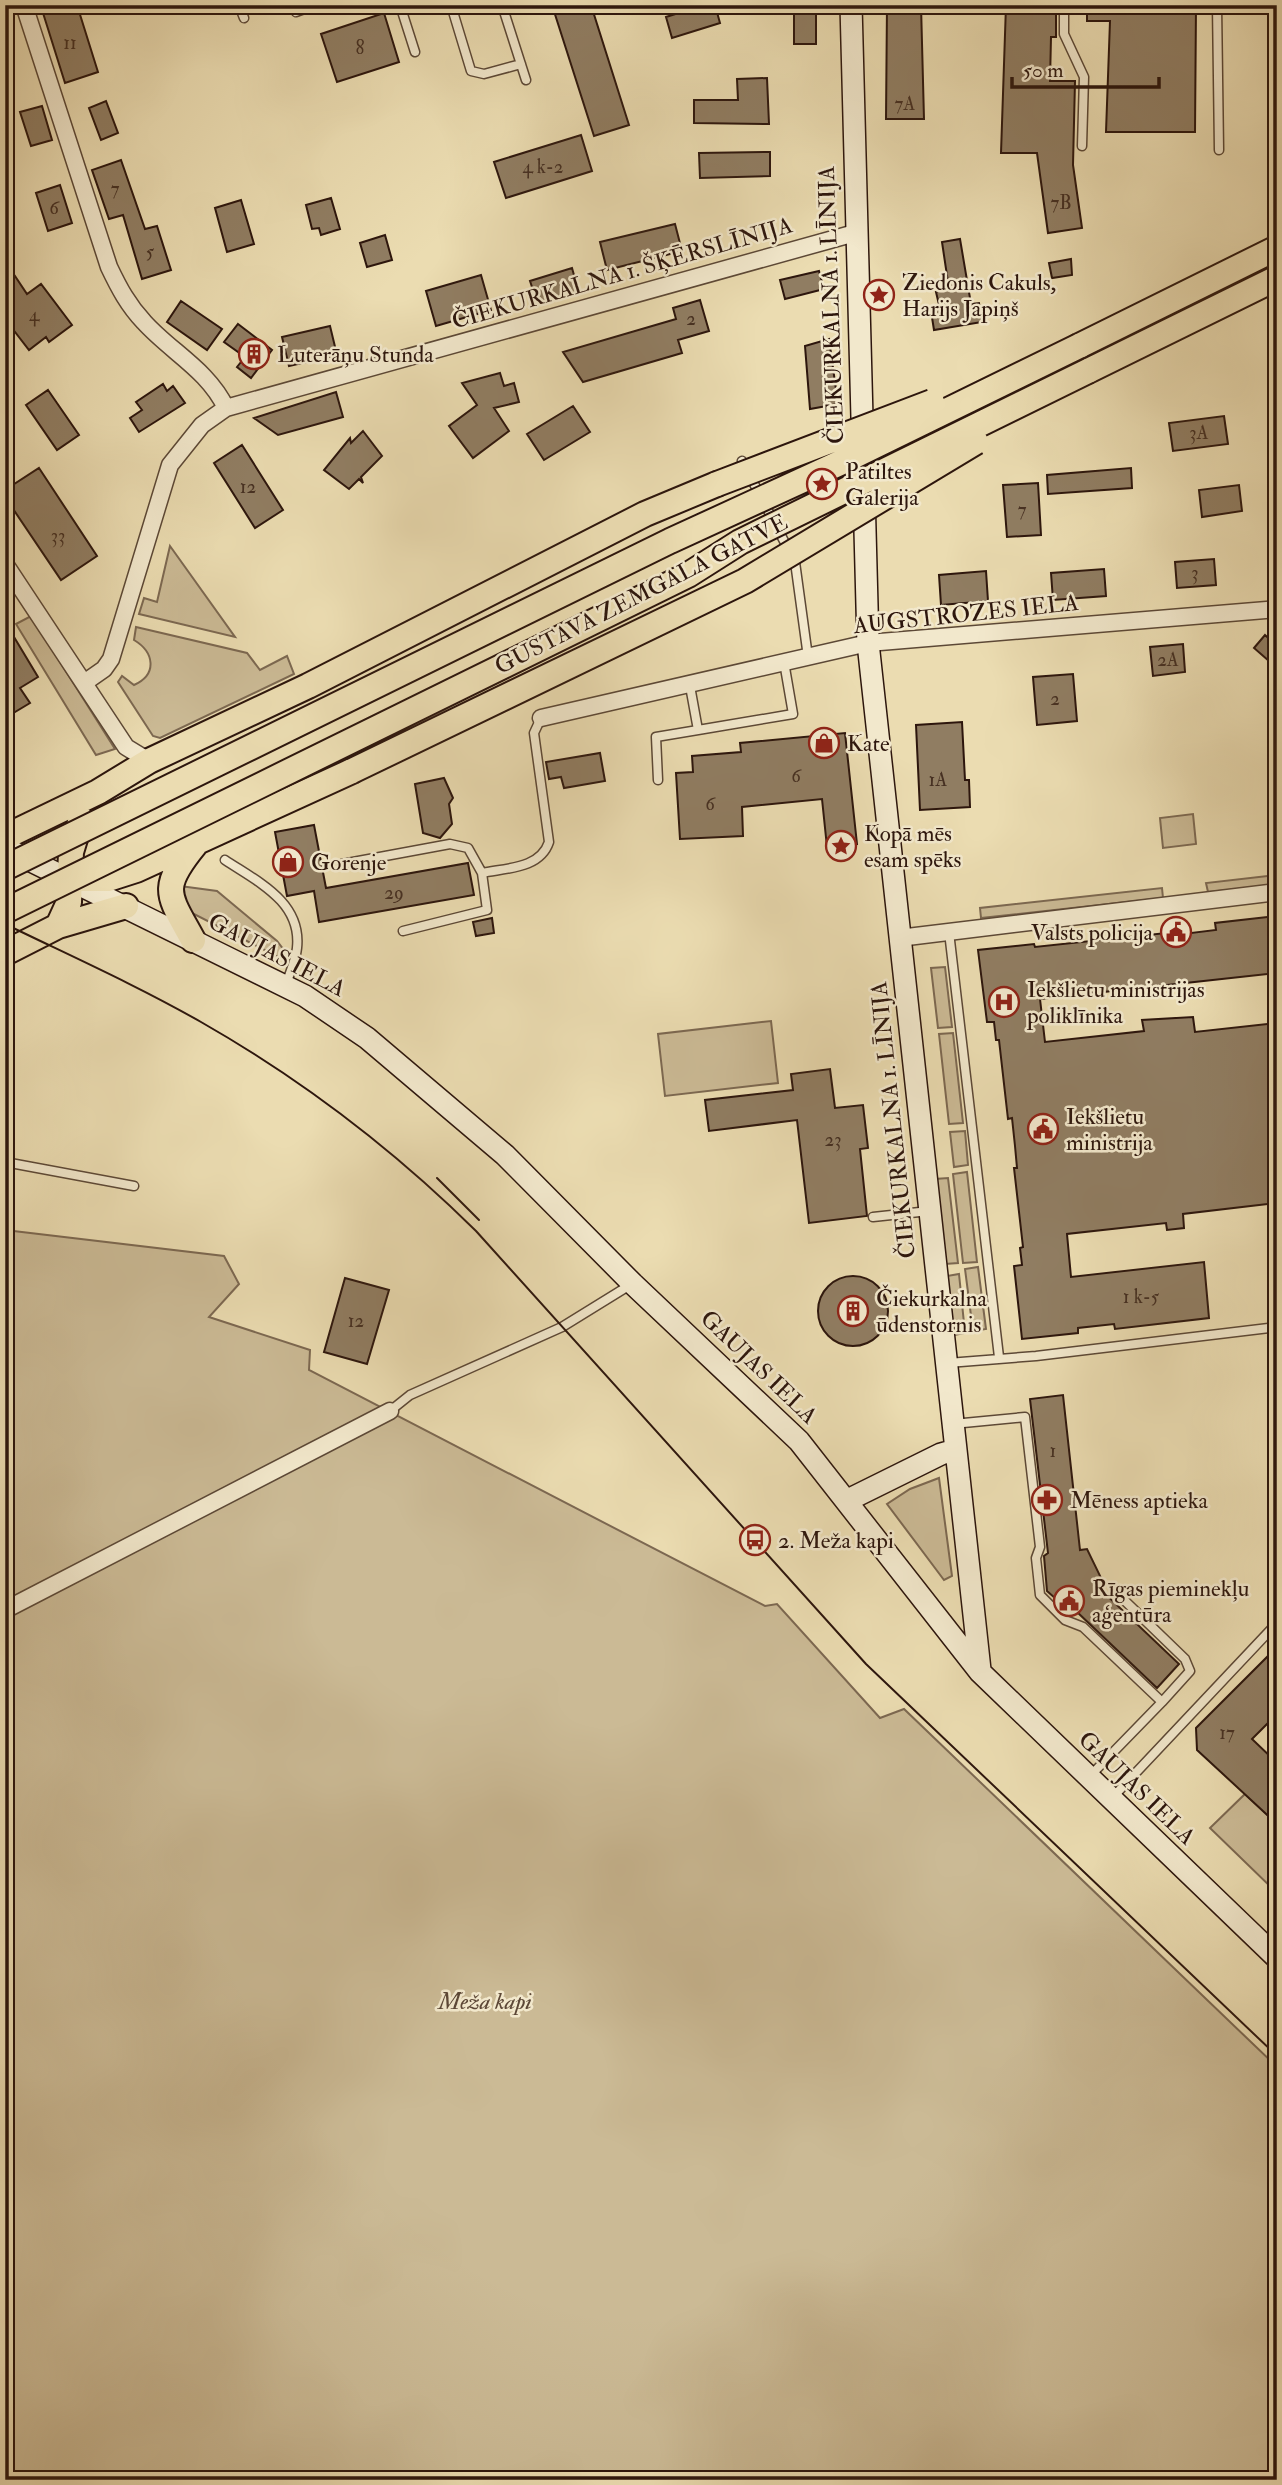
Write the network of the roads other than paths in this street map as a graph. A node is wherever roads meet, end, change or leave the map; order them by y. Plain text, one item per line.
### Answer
1 (24, 5) edge
2 (239, 5) edge
3 (316, 5) edge
4 (400, 5) edge
5 (451, 5) edge
6 (502, 5) edge
7 (851, 5) edge
8 (1064, 5) edge
9 (1217, 5) edge
10 (296, 12) dead end
11 (244, 18) dead end
12 (415, 52) dead end
13 (521, 64) junction
14 (526, 80) dead end
15 (1082, 146) dead end
16 (1219, 150) dead end
17 (855, 233) junction
18 (1277, 248) edge
19 (1277, 278) edge
20 (1079, 346) junction
21 (1088, 371) junction
22 (226, 408) junction
23 (742, 461) dead end
24 (5, 564) edge
25 (1277, 609) edge
26 (868, 643) junction
27 (808, 657) junction
28 (784, 662) junction
29 (84, 683) junction
30 (690, 686) junction
31 (541, 718) joint
32 (698, 730) junction
33 (149, 761) junction
34 (658, 780) dead end
35 (98, 792) junction
36 (5, 837) edge
37 (195, 845) junction
38 (5, 848) edge
39 (225, 860) dead end
40 (342, 864) dead end
41 (5, 868) edge
42 (482, 873) junction
43 (72, 879) junction
44 (1277, 892) edge
45 (126, 906) junction
46 (5, 911) edge
47 (58, 926) junction
48 (403, 931) dead end
49 (949, 932) junction
50 (899, 938) junction
51 (193, 940) junction
52 (5, 953) edge
53 (286, 985) junction
54 (5, 1162) edge
55 (134, 1186) dead end
56 (929, 1211) junction
57 (873, 1217) dead end
58 (633, 1284) junction
59 (1277, 1327) edge
60 (999, 1357) junction
61 (946, 1363) junction
62 (390, 1411) joint
63 (951, 1424) junction
64 (955, 1450) junction
65 (848, 1500) junction
66 (1124, 1600) dead end
67 (5, 1610) edge
68 (1277, 1623) edge
69 (980, 1672) junction
70 (1161, 1702) junction
71 (1088, 1778) junction
72 (1110, 1799) junction
73 (1277, 1958) edge

1 - 22 street
2 - 11 lane
3 - 10 lane
4 - 12 lane
5 - 13 lane
6 - 13 lane
7 - 17 street, ČIEKURKALNA 1. LĪNIJA
8 - 15 lane
9 - 16 lane
13 - 14 lane
17 - 22 street, ČIEKURKALNA 1. ŠĶĒRSLĪNIJA
17 - 26 street, ČIEKURKALNA 1. LĪNIJA
18 - 20 main road, GUSTAVA ZEMGALA GATVE
19 - 21 main road, GUSTAVA ZEMGALA GATVE
20 - 33 main road, bridge
20 - 41 main road, GUSTAVA ZEMGALA GATVE, bridge
21 - 37 main road, bridge
21 - 46 main road, GUSTAVA ZEMGALA GATVE, bridge
22 - 29 street, ČIEKURKALNA 1. ŠĶĒRSLĪNIJA
23 - 27 lane
24 - 29 street
25 - 26 street, AUGSTROZES IELA
26 - 27 street, AUGSTROZES IELA
26 - 50 street, ČIEKURKALNA 1. LĪNIJA
27 - 28 street, AUGSTROZES IELA
28 - 30 street, AUGSTROZES IELA
28 - 32 lane
29 - 33 street
30 - 31 street, AUGSTROZES IELA
30 - 32 lane
31 - 42 lane
32 - 34 lane
33 - 35 main road
35 - 36 main road
35 - 43 main road
37 - 43 main road
37 - 51 main road
38 - 43 street, GAUJAS IELA
39 - 53 lane
40 - 42 lane
42 - 48 lane
43 - 45 street, GAUJAS IELA
43 - 47 main road
44 - 49 street
45 - 47 main road
45 - 51 street, GAUJAS IELA
47 - 52 main road
49 - 50 street
49 - 60 lane
50 - 56 street, ČIEKURKALNA 1. LĪNIJA
51 - 53 street, GAUJAS IELA
53 - 58 street, GAUJAS IELA
54 - 55 lane
56 - 57 lane
56 - 61 street, ČIEKURKALNA 1. LĪNIJA
58 - 62 lane
58 - 65 street, GAUJAS IELA
59 - 60 lane
60 - 61 lane
61 - 63 street, ČIEKURKALNA 1. LĪNIJA
62 - 67 street
63 - 64 street, ČIEKURKALNA 1. LĪNIJA
63 - 70 lane
64 - 65 street
64 - 69 street, ČIEKURKALNA 1. LĪNIJA
65 - 69 street, GAUJAS IELA
66 - 70 lane
68 - 72 lane
69 - 71 street, GAUJAS IELA
70 - 71 lane
71 - 72 street, GAUJAS IELA
72 - 73 street, GAUJAS IELA

